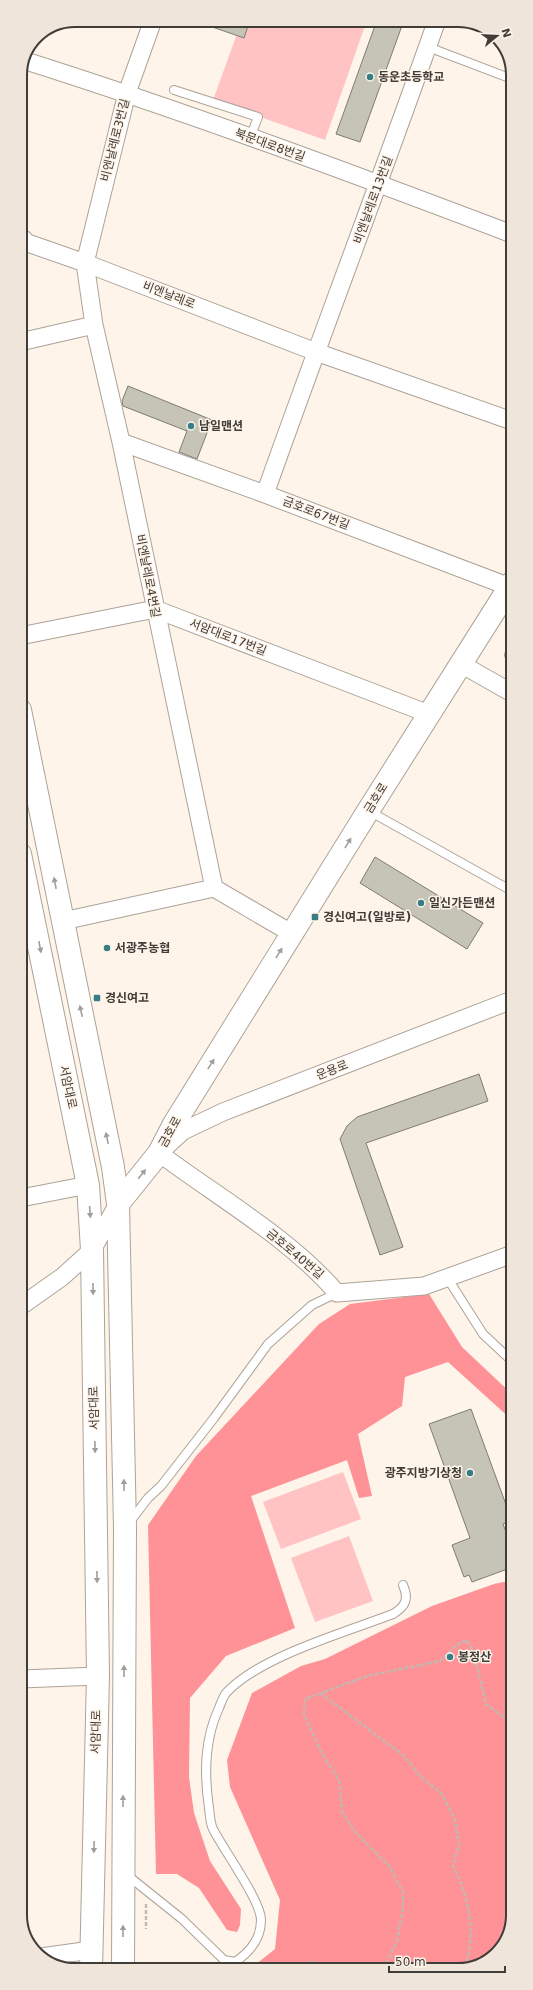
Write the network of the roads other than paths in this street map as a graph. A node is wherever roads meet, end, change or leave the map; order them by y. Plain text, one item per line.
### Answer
1 (151, 27) edge
2 (435, 27) edge
3 (428, 47) junction
4 (29, 62) edge
5 (506, 77) edge
6 (174, 90) dead end
7 (127, 93) junction
8 (250, 138) junction
9 (379, 184) junction
10 (506, 232) edge
11 (27, 243) edge
12 (85, 263) junction
13 (94, 325) junction
14 (27, 340) edge
15 (316, 352) junction
16 (506, 419) edge
17 (121, 442) junction
18 (265, 494) junction
19 (506, 583) edge
20 (506, 593) edge
21 (155, 609) junction
22 (27, 635) edge
23 (461, 664) junction
24 (506, 690) edge
25 (429, 714) junction
26 (27, 744) edge
27 (368, 810) junction
28 (214, 888) junction
29 (506, 888) edge
30 (27, 899) edge
31 (63, 920) junction
32 (291, 933) junction
33 (506, 1002) edge
34 (159, 1153) junction
35 (88, 1185) junction
36 (27, 1197) edge
37 (118, 1204) junction
38 (92, 1250) junction
39 (506, 1257) edge
40 (448, 1279) junction
41 (337, 1293) junction
42 (27, 1302) edge
43 (506, 1355) edge
44 (125, 1528) junction
45 (404, 1585) dead end
46 (98, 1676) junction
47 (27, 1679) edge
48 (123, 1872) junction
49 (53, 1958) edge
50 (91, 1960) edge
51 (123, 1963) edge

1 - 7 street, 비엔날레로3번길
2 - 3 street, 비엔날레로13번길
3 - 5 lane
3 - 9 street, 비엔날레로13번길
4 - 7 street, 북문대로8번길
6 - 8 lane
7 - 8 street, 북문대로8번길
7 - 12 street, 비엔날레로3번길
8 - 9 street, 북문대로8번길
9 - 10 street, 북문대로8번길
9 - 15 street, 비엔날레로13번길
11 - 12 street, 비엔날레로
12 - 13 street, 비엔날레로4번길
12 - 15 street, 비엔날레로
13 - 14 street
13 - 17 street, 비엔날레로4번길
15 - 16 street, 비엔날레로
15 - 18 street
17 - 18 street, 금호로67번길
17 - 21 street, 비엔날레로4번길
18 - 19 street, 금호로67번길
20 - 23 main road, 금호로
21 - 22 street
21 - 25 street, 서암대로17번길
21 - 28 street, 비엔날레로4번길
23 - 24 street
23 - 25 main road, 금호로
25 - 27 main road, 금호로
31 -> 26 main road
27 - 29 lane
32 -> 27 main road, 금호로
28 - 31 street
28 - 32 street
30 -> 35 main road, 서암대로
37 -> 31 main road
34 -> 32 main road, 금호로
33 - 34 street, 운용로
37 -> 34 main road, 금호로
34 - 41 street, 금호로40번길
35 - 36 street
35 -> 38 main road, 서암대로
37 - 38 street, 금호로
44 -> 37 main road
38 - 42 street, 금호로
38 -> 46 main road, 서암대로
39 - 40 street
40 - 41 street
40 - 43 lane
41 - 44 lane
48 -> 44 main road
45 - 48 lane
46 - 47 street
46 -> 50 main road, 서암대로
51 -> 48 main road
49 - 50 street

